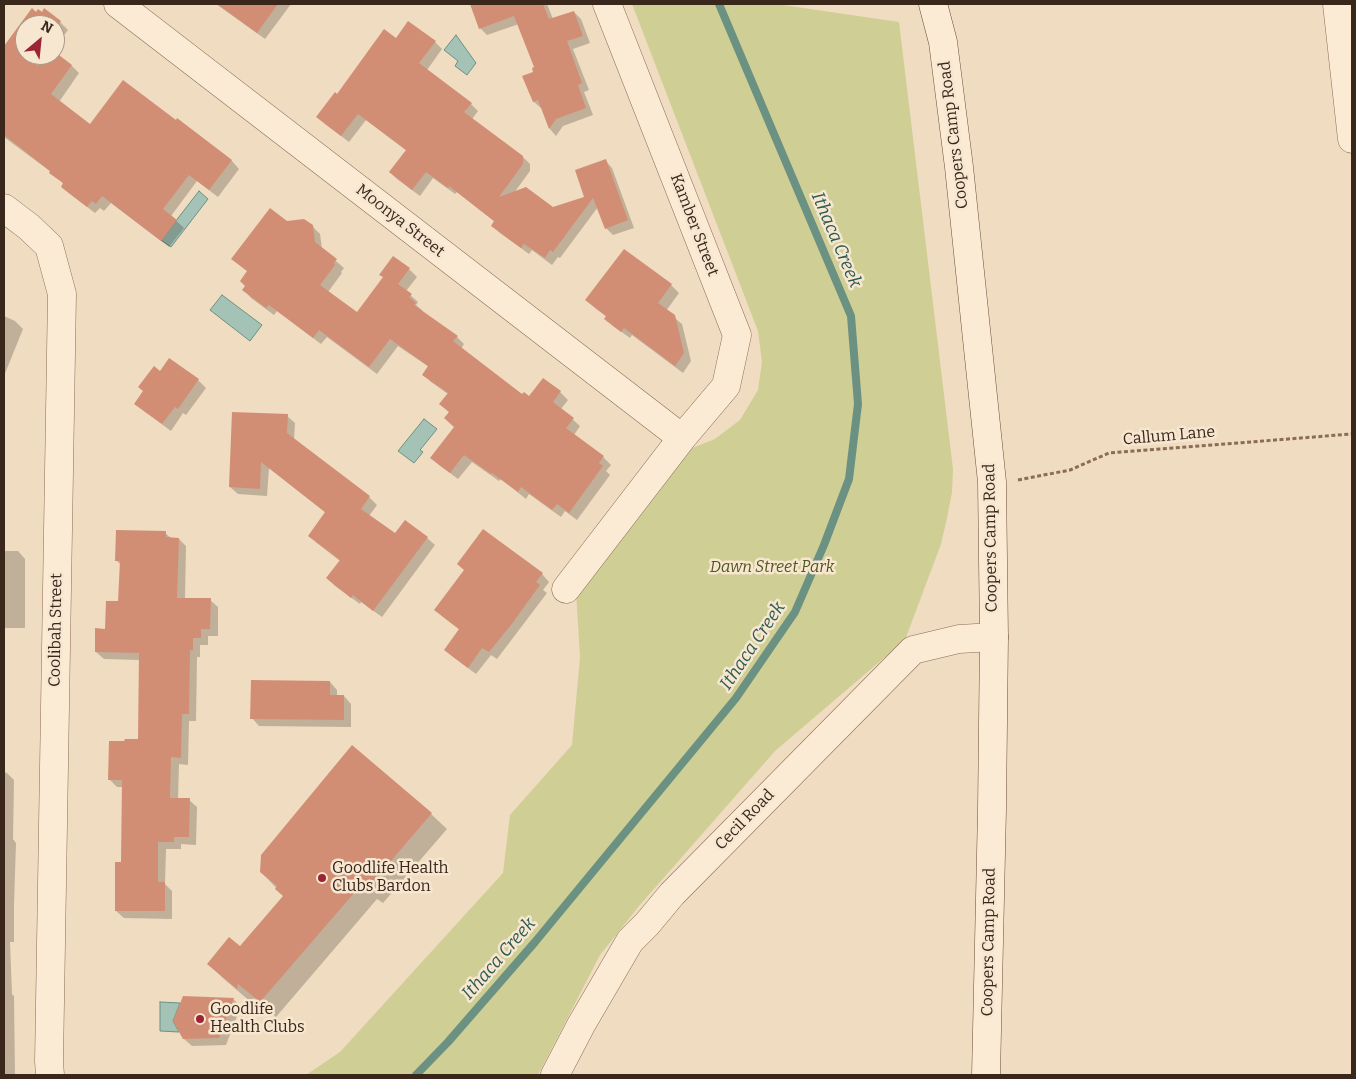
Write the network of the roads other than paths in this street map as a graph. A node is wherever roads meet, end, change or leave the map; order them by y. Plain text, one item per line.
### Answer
1 (118, 4) edge
2 (607, 4) edge
3 (933, 4) edge
4 (1337, 4) edge
5 (1352, 139) edge
6 (4, 208) edge
7 (682, 438) junction
8 (566, 589) dead end
9 (994, 637) junction
10 (50, 1075) edge
11 (554, 1075) edge
12 (986, 1075) edge

1 - 7 street, Moonya Street
2 - 7 street, Kamber Street
3 - 9 street, Coopers Camp Road
4 - 5 street
6 - 10 street, Coolibah Street
7 - 8 street, Kamber Street
9 - 11 street, Cecil Road
9 - 12 street, Coopers Camp Road

